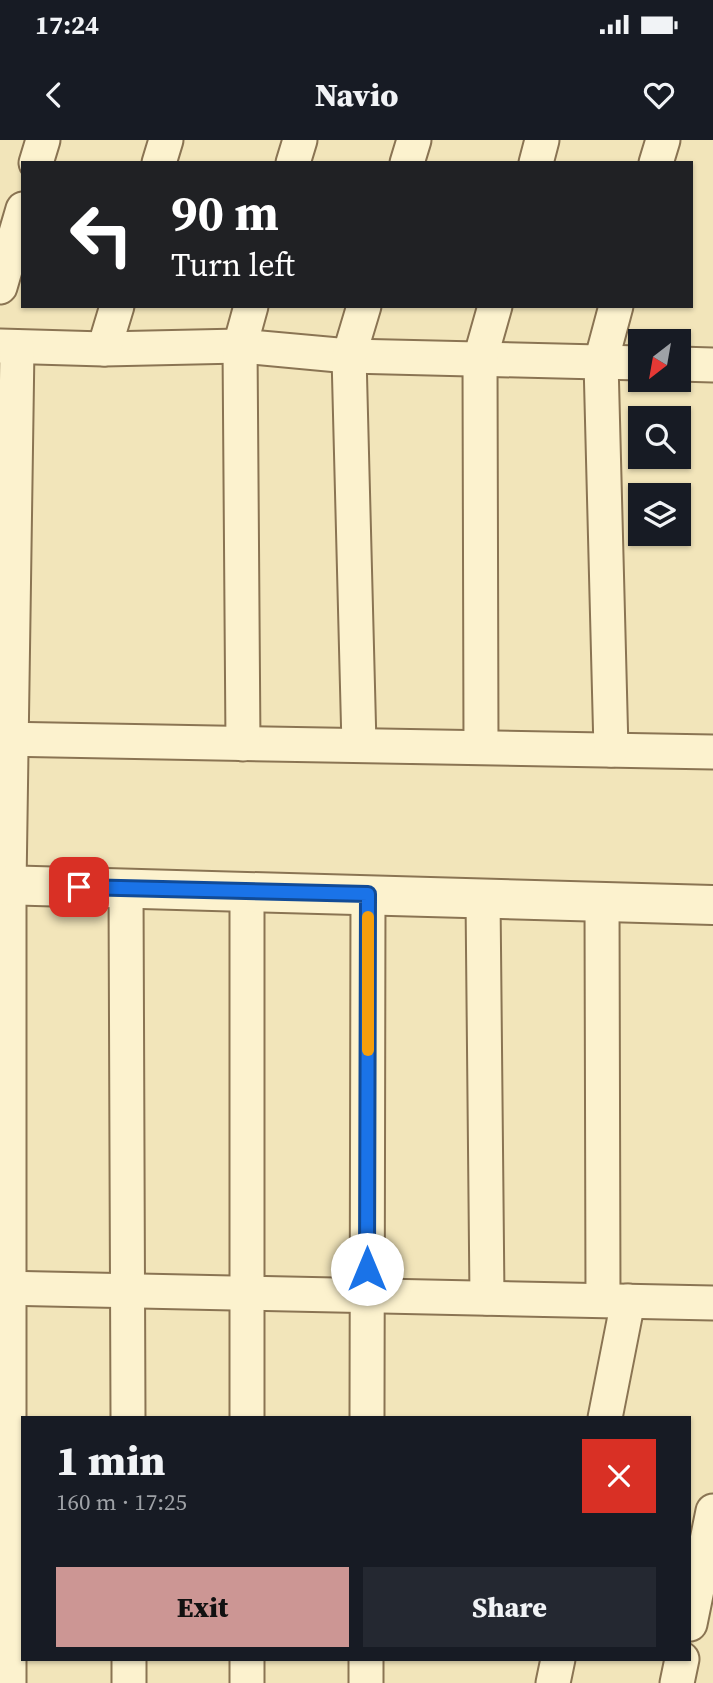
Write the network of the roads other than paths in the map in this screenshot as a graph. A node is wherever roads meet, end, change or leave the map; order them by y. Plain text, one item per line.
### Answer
1 (43, 140) edge
2 (166, 140) edge
3 (300, 140) edge
4 (414, 140) edge
5 (542, 140) edge
6 (663, 140) edge
7 (37, 161) edge
8 (160, 161) edge
9 (294, 161) edge
10 (408, 161) edge
11 (537, 161) edge
12 (657, 161) edge
13 (21, 216) edge
14 (0, 287) edge
15 (116, 308) edge
16 (250, 308) edge
17 (363, 308) edge
18 (494, 308) edge
19 (615, 308) edge
20 (9, 346) edge
21 (240, 346) junction
22 (104, 349) junction
23 (349, 356) junction
24 (480, 359) junction
25 (601, 362) junction
26 (628, 363) edge
27 (691, 364) edge
28 (713, 365) edge
29 (6, 739) edge
30 (243, 744) junction
31 (359, 745) junction
32 (481, 747) junction
33 (712, 749) edge
34 (611, 750) junction
35 (4, 886) edge
36 (126, 887) junction
37 (247, 891) junction
38 (368, 894) junction
39 (483, 898) junction
40 (602, 901) junction
41 (713, 905) edge
42 (5, 1288) edge
43 (127, 1291) junction
44 (247, 1293) junction
45 (367, 1296) junction
46 (487, 1298) junction
47 (615, 1301) junction
48 (713, 1303) edge
49 (128, 1416) edge
50 (247, 1416) edge
51 (367, 1416) edge
52 (605, 1416) edge
53 (713, 1511) edge
54 (691, 1619) edge
55 (129, 1661) edge
56 (247, 1661) edge
57 (366, 1661) edge
58 (558, 1661) edge
59 (682, 1661) edge
60 (9, 1683) edge
61 (129, 1683) edge
62 (247, 1683) edge
63 (366, 1683) edge
64 (553, 1683) edge
65 (677, 1683) edge

1 - 7 street
2 - 8 street
3 - 9 street
4 - 10 street
5 - 11 street
6 - 12 street
13 - 14 street
15 - 22 street
16 - 21 street
17 - 23 street
18 - 24 street
19 - 25 street
20 - 22 street
20 - 29 street
21 - 22 street
21 - 23 street
21 - 30 street
23 - 24 street
23 - 31 street
24 - 25 street
24 - 32 street
25 - 26 street
25 - 34 street
27 - 28 street
29 - 30 street
29 - 35 street
30 - 31 street
31 - 32 street
32 - 34 street
33 - 34 street
35 - 36 street
35 - 42 street
36 - 37 street
36 - 43 street
37 - 38 street
37 - 44 street
38 - 39 street
38 - 45 street
39 - 40 street
39 - 46 street
40 - 41 street
40 - 47 street
42 - 43 street
42 - 60 street
43 - 44 street
43 - 49 street
44 - 45 street
44 - 50 street
45 - 46 street
45 - 51 street
46 - 47 street
47 - 48 street
47 - 52 street
53 - 54 street
55 - 61 street
56 - 62 street
57 - 63 street
58 - 64 street
59 - 65 street

